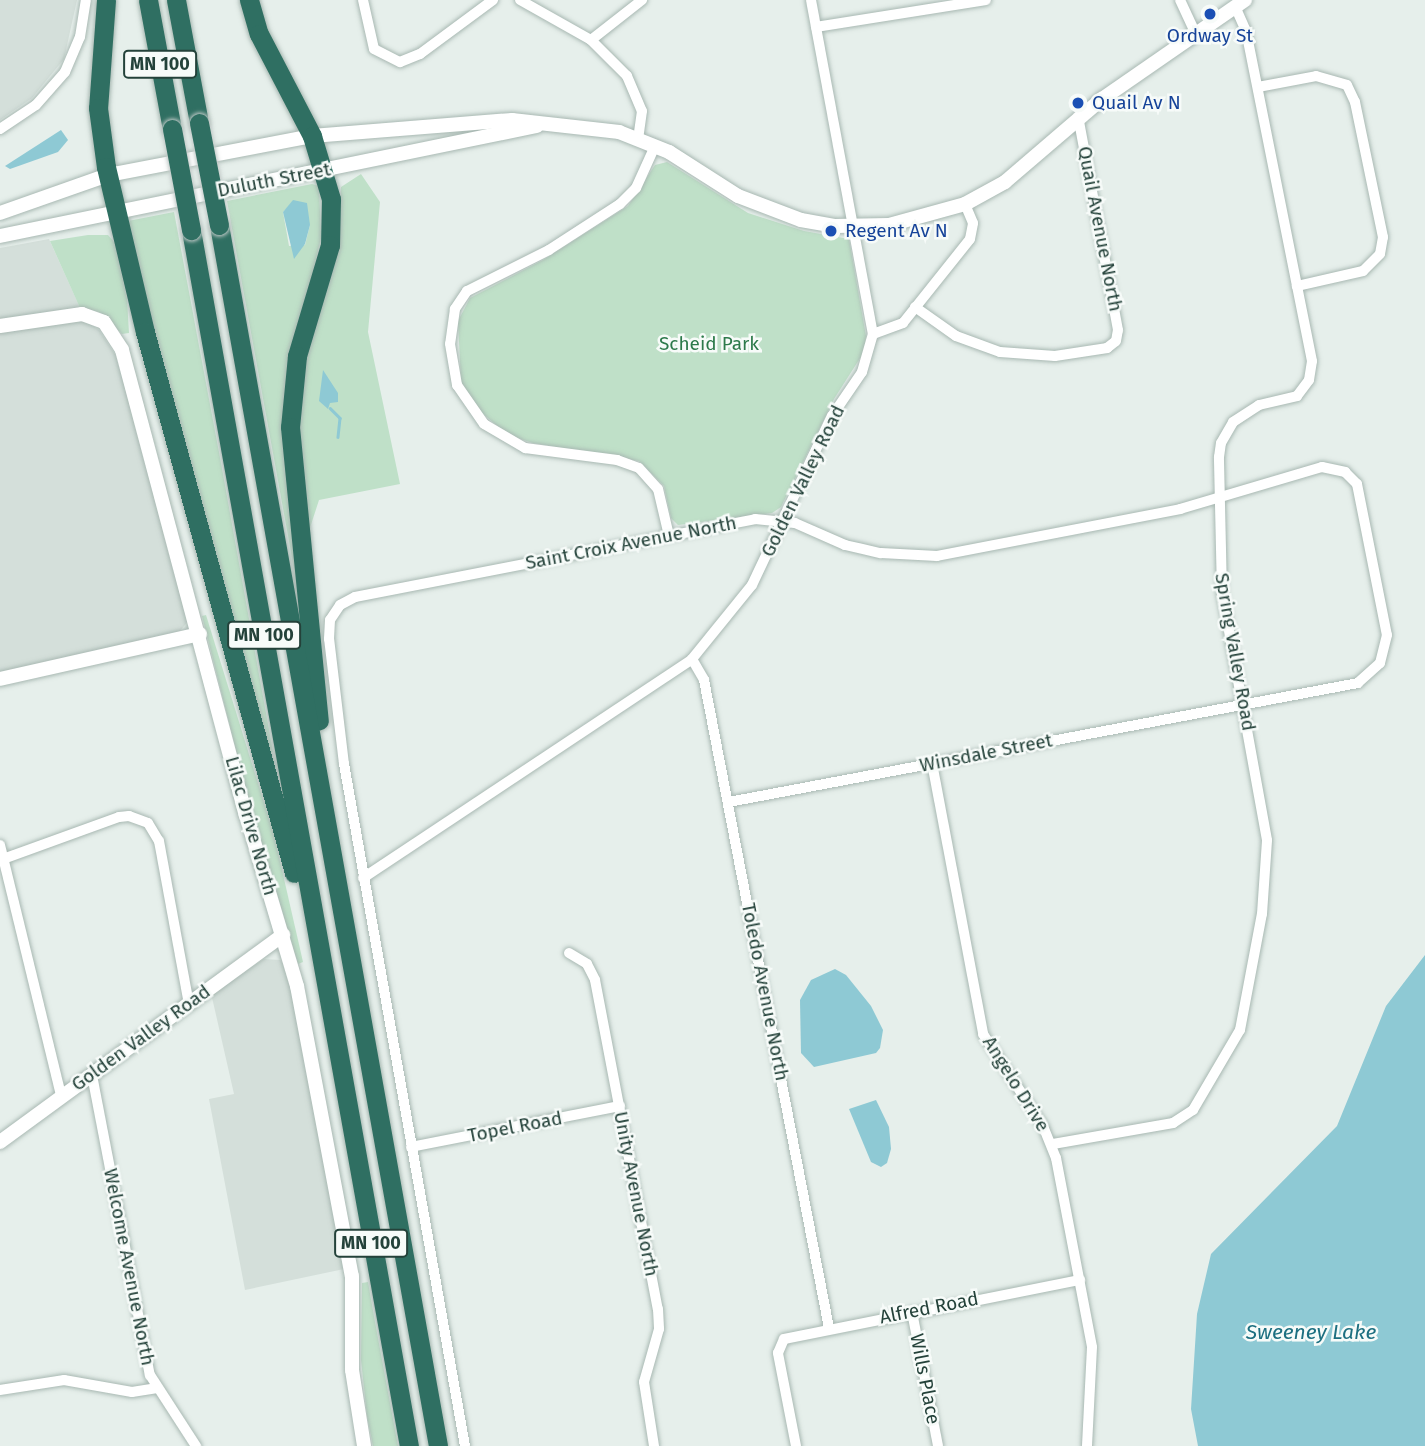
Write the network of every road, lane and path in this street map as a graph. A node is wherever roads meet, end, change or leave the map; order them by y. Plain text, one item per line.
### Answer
1 (86, 0) edge
2 (106, 0) edge
3 (148, 0) edge
4 (176, 0) edge
5 (248, 0) edge
6 (363, 0) edge
7 (493, 0) edge
8 (520, 0) edge
9 (642, 0) edge
10 (811, 0) edge
11 (986, 0) edge
12 (1180, 0) edge
13 (1240, 4) edge
14 (816, 27) junction
15 (1197, 36) junction
16 (591, 40) junction
17 (1258, 87) junction
18 (1078, 117) junction
19 (549, 123) junction
20 (0, 129) edge
21 (312, 136) junction
22 (638, 139) junction
23 (656, 146) junction
24 (325, 170) junction
25 (108, 175) junction
26 (965, 204) junction
27 (117, 212) junction
28 (0, 213) edge
29 (854, 227) junction
30 (0, 236) edge
31 (1297, 286) junction
32 (915, 307) junction
33 (0, 326) edge
34 (873, 334) junction
35 (1220, 499) junction
36 (782, 521) junction
37 (669, 536) junction
38 (200, 634) junction
39 (692, 659) junction
40 (0, 679) edge
41 (1243, 702) junction
42 (932, 763) junction
43 (729, 802) junction
44 (323, 810) junction
45 (0, 845) edge
46 (4, 859) junction
47 (363, 877) junction
48 (283, 935) junction
49 (569, 953) dead end
50 (190, 1005) junction
51 (335, 1040) junction
52 (92, 1074) junction
53 (61, 1096) junction
54 (620, 1106) junction
55 (0, 1142) edge
56 (1053, 1144) junction
57 (411, 1147) junction
58 (1080, 1279) junction
59 (912, 1312) junction
60 (829, 1328) junction
61 (156, 1388) junction
62 (0, 1390) edge
63 (196, 1446) edge
64 (364, 1446) edge
65 (409, 1446) edge
66 (438, 1446) edge
67 (465, 1446) edge
68 (654, 1446) edge
69 (796, 1446) edge
70 (938, 1446) edge
71 (1087, 1446) edge

1 - 20 street
2 - 25 highway
3 - 51 highway, MN 100, bridge
4 - 44 highway, MN 100, bridge
5 - 21 highway
6 - 7 street
8 - 16 street
9 - 16 street
10 - 14 street
11 - 14 street
12 - 15 street
13 - 15 street
13 - 17 street, Spring Valley Road
14 - 29 street
15 - 18 street
16 - 22 street
17 - 31 street, Spring Valley Road
17 - 31 street
18 - 26 street
18 - 32 street, Quail Avenue North
19 - 21 street, Duluth Street
19 - 22 street, Duluth Street
19 - 24 street, Duluth Street
21 - 24 highway
21 - 25 street, Duluth Street
22 - 23 street, Duluth Street
23 - 29 street, Duluth Street
23 - 37 street
24 - 27 street, Duluth Street
24 - 44 highway
25 - 27 highway
25 - 28 street, Duluth Street
26 - 29 street, Duluth Street
26 - 32 street
27 - 30 street, Duluth Street
27 - 51 highway
29 - 34 street
31 - 35 street, Spring Valley Road
32 - 34 street
33 - 38 street, Lilac Drive North
34 - 36 street, Golden Valley Road
35 - 36 street, Saint Croix Avenue North
35 - 41 street, Spring Valley Road
35 - 41 street, Winsdale Street
36 - 37 street, Saint Croix Avenue North
36 - 39 street, Golden Valley Road
37 - 47 street, Saint Croix Avenue North
38 - 40 street
38 - 48 street, Lilac Drive North
39 - 43 street, Toledo Avenue North
39 - 47 street, Golden Valley Road
41 - 42 street, Winsdale Street
41 - 56 street, Spring Valley Road
42 - 43 street, Winsdale Street
42 - 56 street, Angelo Drive
43 - 60 street, Toledo Avenue North
44 - 66 highway, MN 100
45 - 46 street
46 - 50 street
46 - 53 street
47 - 57 street
48 - 50 street, Golden Valley Road
48 - 64 street, Lilac Drive North
49 - 54 street, Unity Avenue North
50 - 52 street, Golden Valley Road
51 - 65 highway, MN 100
52 - 53 street, Golden Valley Road
52 - 61 street, Welcome Avenue North
53 - 55 street, Golden Valley Road
54 - 57 street, Topel Road
54 - 68 street, Unity Avenue North
56 - 58 street, Angelo Drive
57 - 67 street
58 - 59 street, Alfred Road
58 - 71 street, Angelo Drive
59 - 60 street, Alfred Road
59 - 70 street, Wills Place
60 - 69 street, Alfred Road
61 - 62 street
61 - 63 street, Welcome Avenue North

